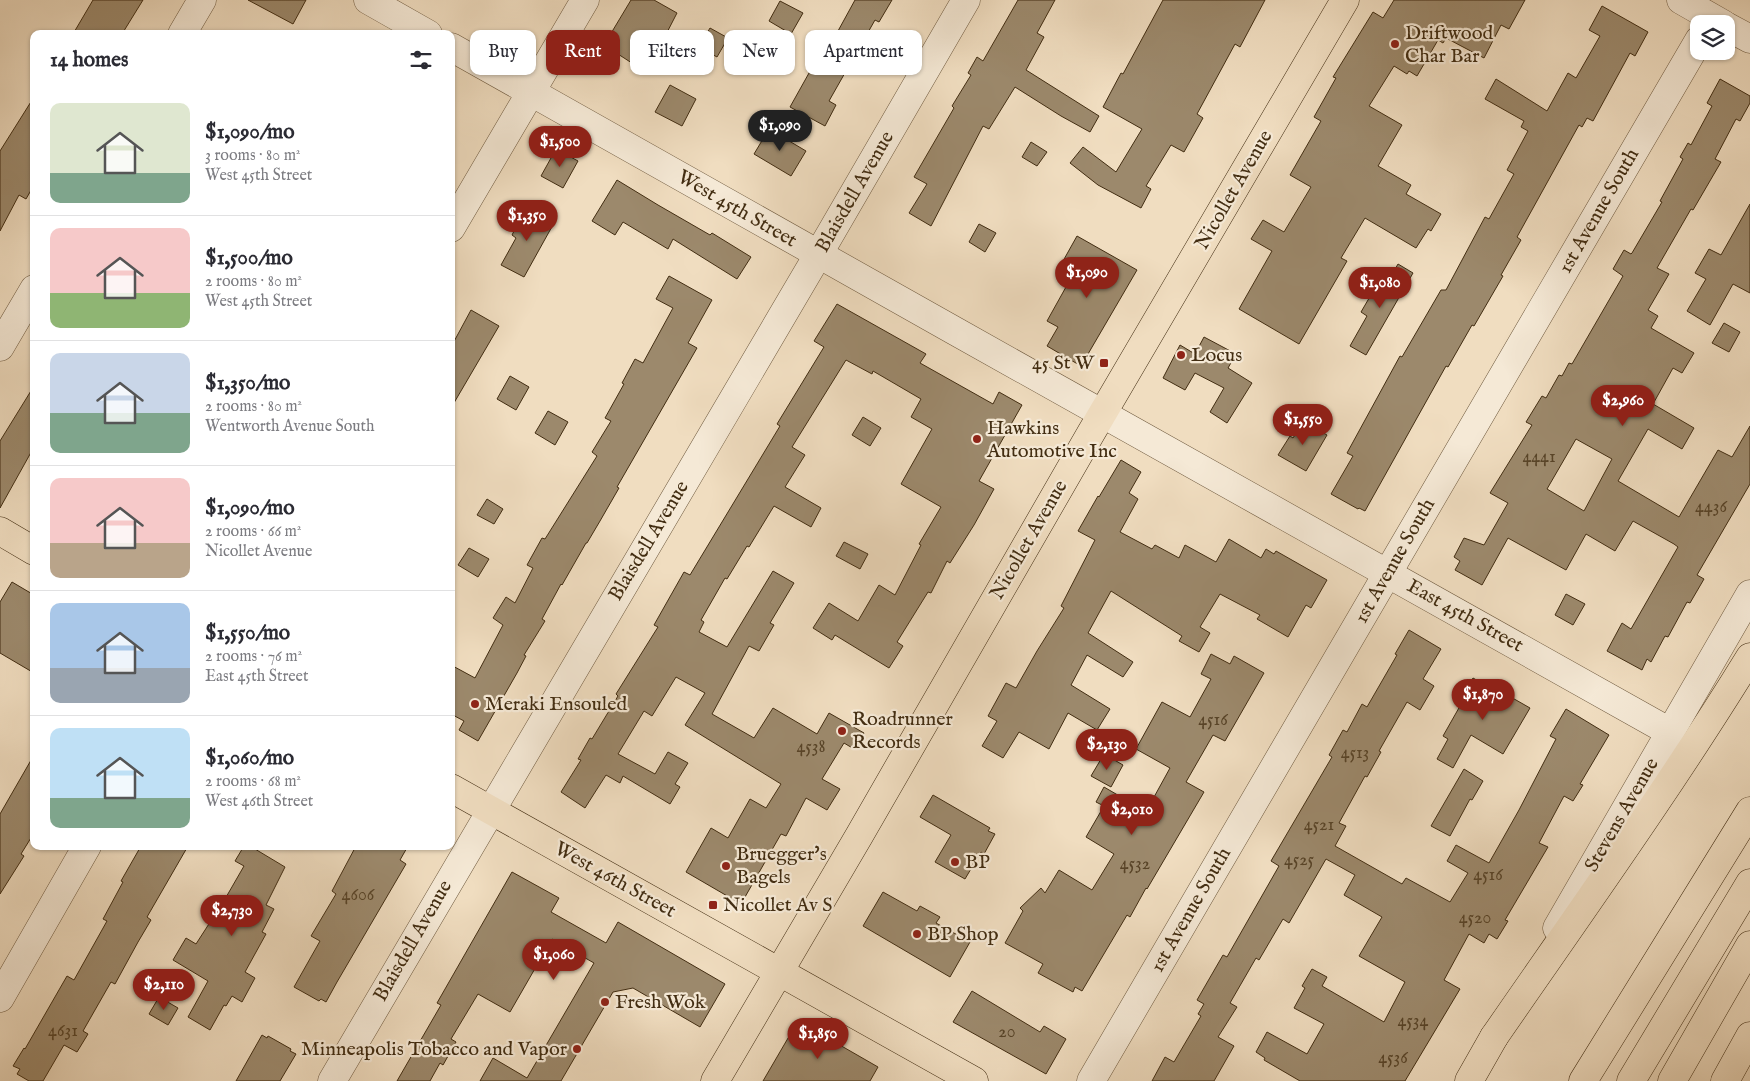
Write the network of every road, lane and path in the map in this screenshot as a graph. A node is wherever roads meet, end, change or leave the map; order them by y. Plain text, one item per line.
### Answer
1 (202, 0) edge
2 (368, 0) edge
3 (585, 0) edge
4 (966, 0) edge
5 (1345, 0) edge
6 (1681, 0) edge
7 (1704, 15) edge
8 (184, 30) edge
9 (421, 30) edge
10 (1735, 32) edge
11 (1750, 39) edge
12 (455, 49) edge
13 (1692, 60) edge
14 (532, 92) junction
15 (455, 221) edge
16 (818, 254) junction
17 (30, 296) edge
18 (0, 347) edge
19 (1102, 414) junction
20 (0, 531) edge
21 (30, 549) edge
22 (1388, 573) junction
23 (1750, 594) edge
24 (1750, 657) edge
25 (1670, 732) junction
26 (455, 790) edge
27 (490, 810) junction
28 (1750, 811) edge
29 (85, 850) edge
30 (1750, 883) edge
31 (1750, 945) edge
32 (779, 972) junction
33 (0, 998) edge
34 (1750, 1036) edge
35 (1494, 1037) junction
36 (332, 1081) edge
37 (715, 1081) edge
38 (974, 1081) edge
39 (1091, 1081) edge
40 (1469, 1081) edge
41 (1583, 1081) edge
42 (1631, 1081) edge
43 (1672, 1081) edge
44 (1726, 1081) edge

1 - 8 street
2 - 9 street
3 - 14 street
4 - 16 street, Blaisdell Avenue
5 - 19 main road, Nicollet Avenue
6 - 7 street
10 - 11 street
12 - 14 street, West 45th Street
13 - 22 street, 1st Avenue South
14 - 15 street
14 - 16 street, West 45th Street
16 - 19 street, West 45th Street
16 - 27 street, Blaisdell Avenue
17 - 18 street
19 - 22 street, East 45th Street
19 - 32 main road, Nicollet Avenue
20 - 21 main road
22 - 25 street, East 45th Street
22 - 39 street, 1st Avenue South
23 - 25 street, Stevens Avenue
24 - 35 main road
25 - 35 street, Stevens Avenue
26 - 27 main road, West 46th Street
27 - 32 main road, West 46th Street
27 - 36 street, Blaisdell Avenue
28 - 41 main road
29 - 33 street
30 - 42 main road
31 - 43 main road
32 - 37 main road, Nicollet Avenue
32 - 38 main road, West 46th Street
34 - 44 main road
35 - 40 main road

